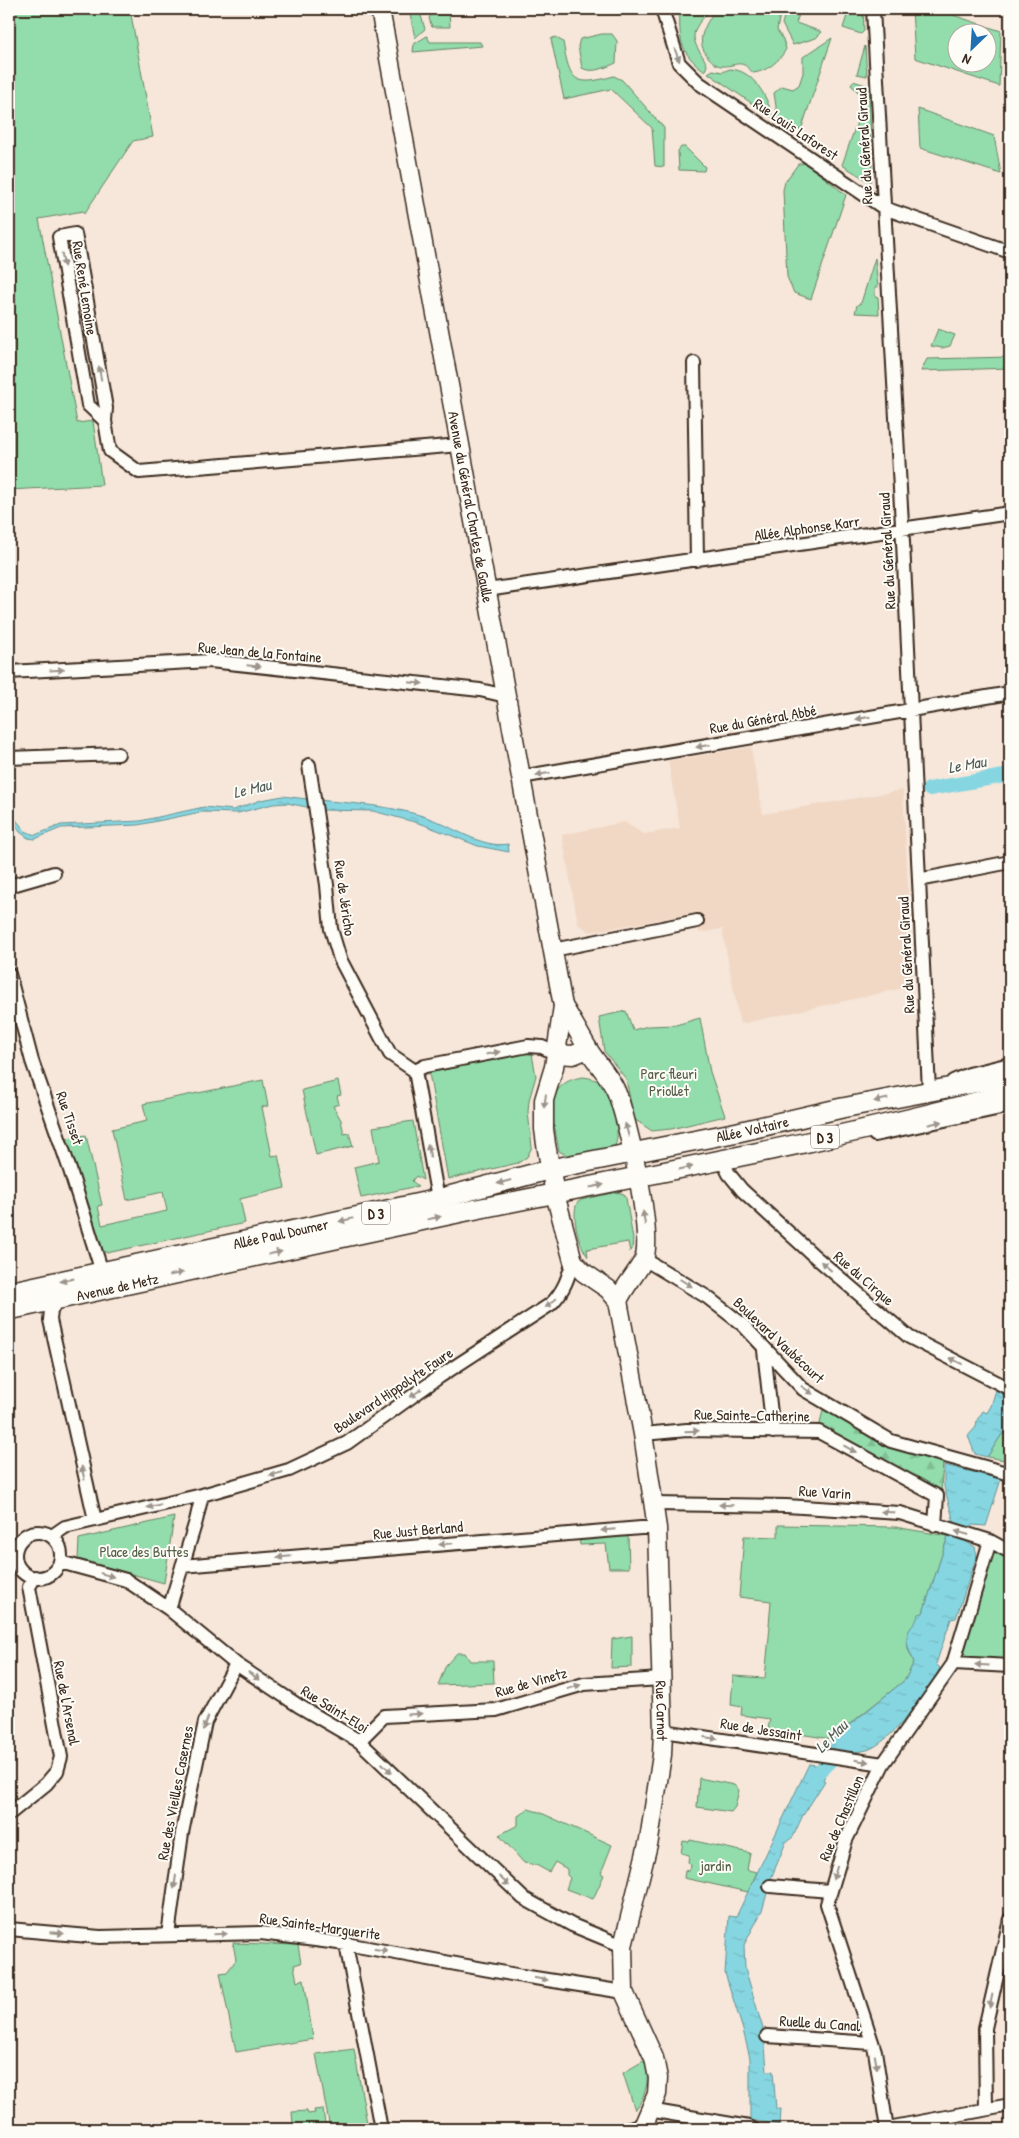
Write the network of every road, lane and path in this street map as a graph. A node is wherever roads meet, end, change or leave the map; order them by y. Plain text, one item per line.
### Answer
1 (380, 9) edge
2 (662, 9) edge
3 (874, 9) edge
4 (884, 208) junction
5 (1010, 252) edge
6 (694, 363) dead end
7 (105, 421) junction
8 (460, 445) junction
9 (1010, 513) edge
10 (902, 530) junction
11 (697, 560) junction
12 (487, 590) junction
13 (9, 672) edge
14 (1010, 693) edge
15 (506, 696) junction
16 (911, 710) junction
17 (118, 754) dead end
18 (9, 758) edge
19 (309, 765) dead end
20 (521, 777) junction
21 (1010, 862) edge
22 (54, 873) dead end
23 (919, 880) junction
24 (9, 886) edge
25 (697, 921) dead end
26 (553, 950) junction
27 (9, 974) edge
28 (563, 1006) junction
29 (588, 1049) junction
30 (556, 1054) junction
31 (1010, 1064) edge
32 (414, 1071) junction
33 (1010, 1076) edge
34 (929, 1091) junction
35 (1010, 1093) edge
36 (1010, 1106) edge
37 (853, 1131) junction
38 (633, 1152) junction
39 (722, 1160) junction
40 (550, 1169) junction
41 (638, 1178) junction
42 (555, 1194) junction
43 (438, 1199) junction
44 (228, 1263) joint
45 (641, 1263) junction
46 (578, 1266) junction
47 (102, 1272) junction
48 (9, 1292) edge
49 (58, 1300) junction
50 (618, 1301) junction
51 (9, 1310) edge
52 (764, 1350) junction
53 (1005, 1386) edge
54 (773, 1432) junction
55 (643, 1434) junction
56 (1010, 1474) edge
57 (202, 1495) junction
58 (654, 1504) junction
59 (95, 1520) junction
60 (935, 1524) junction
61 (657, 1528) junction
62 (52, 1536) junction
63 (990, 1541) junction
64 (13, 1547) edge
65 (1010, 1552) edge
66 (60, 1562) junction
67 (182, 1566) junction
68 (35, 1577) junction
69 (169, 1609) junction
70 (954, 1663) junction
71 (236, 1664) junction
72 (1010, 1666) edge
73 (661, 1679) junction
74 (663, 1731) junction
75 (359, 1741) junction
76 (883, 1764) junction
77 (9, 1814) edge
78 (770, 1886) dead end
79 (830, 1891) junction
80 (1010, 1919) edge
81 (9, 1929) edge
82 (168, 1935) junction
83 (346, 1944) junction
84 (623, 1946) junction
85 (624, 1992) junction
86 (767, 2036) dead end
87 (872, 2043) junction
88 (1010, 2104) edge
89 (986, 2109) junction
90 (644, 2122) edge
91 (751, 2128) edge
92 (381, 2129) edge
93 (625, 2129) edge
94 (888, 2129) edge

1 - 8 main road, Avenue du Général Charles de Gaulle
2 -> 4 street, Rue Louis Laforest
3 - 4 street, Rue du Général Giraud
4 - 5 street, Rue Louis Laforest
4 - 10 street, Rue du Général Giraud
6 - 11 street
7 -> 7 street, Rue René Lemoine
7 - 8 street, Rue René Lemoine
8 - 12 main road, Avenue du Général Charles de Gaulle
9 - 10 street, Allée Alphonse Karr
10 - 11 street, Allée Alphonse Karr
10 - 16 street, Rue du Général Giraud
11 - 12 street, Allée Alphonse Karr
12 - 15 main road, Avenue du Général Charles de Gaulle
13 -> 15 street, Rue Jean de la Fontaine
14 - 16 street, Rue du Général Abbé
15 - 20 main road, Avenue du Général Charles de Gaulle
16 -> 20 street, Rue du Général Abbé
16 - 23 street, Rue du Général Giraud
17 - 18 street
19 - 32 street, Rue de Jéricho
20 - 26 main road, Avenue du Général Charles de Gaulle
21 - 23 street
22 - 24 street
23 - 34 street, Rue du Général Giraud
25 - 26 street
26 - 28 main road, Avenue du Général Charles de Gaulle
27 - 47 street, Rue Tisset
28 - 29 main road, Avenue du Général Charles de Gaulle
28 - 30 main road, Avenue du Général Charles de Gaulle
29 - 30 main road
38 -> 29 main road, Avenue du Général Charles de Gaulle
32 -> 30 street
30 -> 40 main road, Avenue du Général Charles de Gaulle
31 - 34 street, Allée Voltaire
43 -> 32 street
33 - 34 main road, Allée Voltaire / D 3
34 -> 38 main road, Allée Voltaire / D 3
35 - 37 main road, Allée Voltaire / D 3
37 -> 36 street, Allée Voltaire
37 - 39 main road, Allée Voltaire / D 3
38 - 40 main road, D 3
38 - 41 main road, Avenue du Général Charles de Gaulle
41 -> 39 main road, Allée Voltaire / D 3
53 -> 39 street, Rue du Cirque
40 - 42 main road, Avenue du Général Charles de Gaulle
40 -> 43 main road, Allée Paul Doumer / D 3
42 -> 41 main road, D 3
45 -> 41 main road, Avenue du Général Charles de Gaulle
44 -> 42 main road, Allée Paul Doumer / D 3
42 - 46 main road, Avenue du Général Charles de Gaulle
43 -> 47 main road, Allée Paul Doumer / D 3
49 -> 44 main road, Avenue de Metz / D 3
45 - 46 main road
45 - 50 main road
45 -> 52 street, Boulevard Vaubécourt
46 - 50 main road
46 -> 57 street, Boulevard Hippolyte Faure
47 -> 48 main road, Allée Paul Doumer / D 3
49 - 51 main road, Avenue de Metz / D 3
59 -> 49 street
50 - 55 main road, Rue Carnot
52 - 54 street
52 -> 56 street, Boulevard Vaubécourt
55 -> 54 street, Rue Sainte-Catherine
54 -> 60 street, Rue Sainte-Catherine
55 - 58 main road, Rue Carnot
57 -> 59 street, Boulevard Hippolyte Faure
57 - 67 street
60 -> 58 street, Rue Varin
58 - 61 main road, Rue Carnot
59 - 62 street, Boulevard Hippolyte Faure
63 -> 60 street, Rue Varin
61 -> 67 street, Rue Just Berland
61 - 73 main road, Rue Carnot
62 - 64 street
62 - 66 street
63 - 65 street
63 - 70 street, Rue de Chastillon
64 - 68 street
66 - 68 street
66 -> 69 street, Rue Saint-Eloi
67 - 69 street
68 - 77 street, Rue de l'Arsenal
69 - 71 street, Rue Saint-Eloi
72 -> 70 street
70 - 76 street, Rue de Chastillon
71 -> 75 street, Rue Saint-Eloi
71 -> 82 street, Rue des Vieilles Casernes
73 - 74 main road, Rue Carnot
75 -> 73 street, Rue de Vinetz
74 -> 76 street, Rue de Jessaint
74 - 84 main road, Rue Carnot
75 -> 84 street, Rue Saint-Eloi
76 -> 79 street, Rue de Chastillon
78 - 79 street
79 - 87 street, Rue de Chastillon
80 -> 89 street
81 -> 82 street, Rue Sainte-Marguerite
82 -> 83 street, Rue Sainte-Marguerite
83 -> 85 street, Rue Sainte-Marguerite
83 - 92 street
84 - 85 main road, Rue Carnot
85 - 90 main road, Rue Carnot
86 - 87 street, Ruelle du Canal
87 -> 94 street, Rue de Chastillon
88 - 89 street
89 - 94 street
90 - 91 street
90 - 93 street

